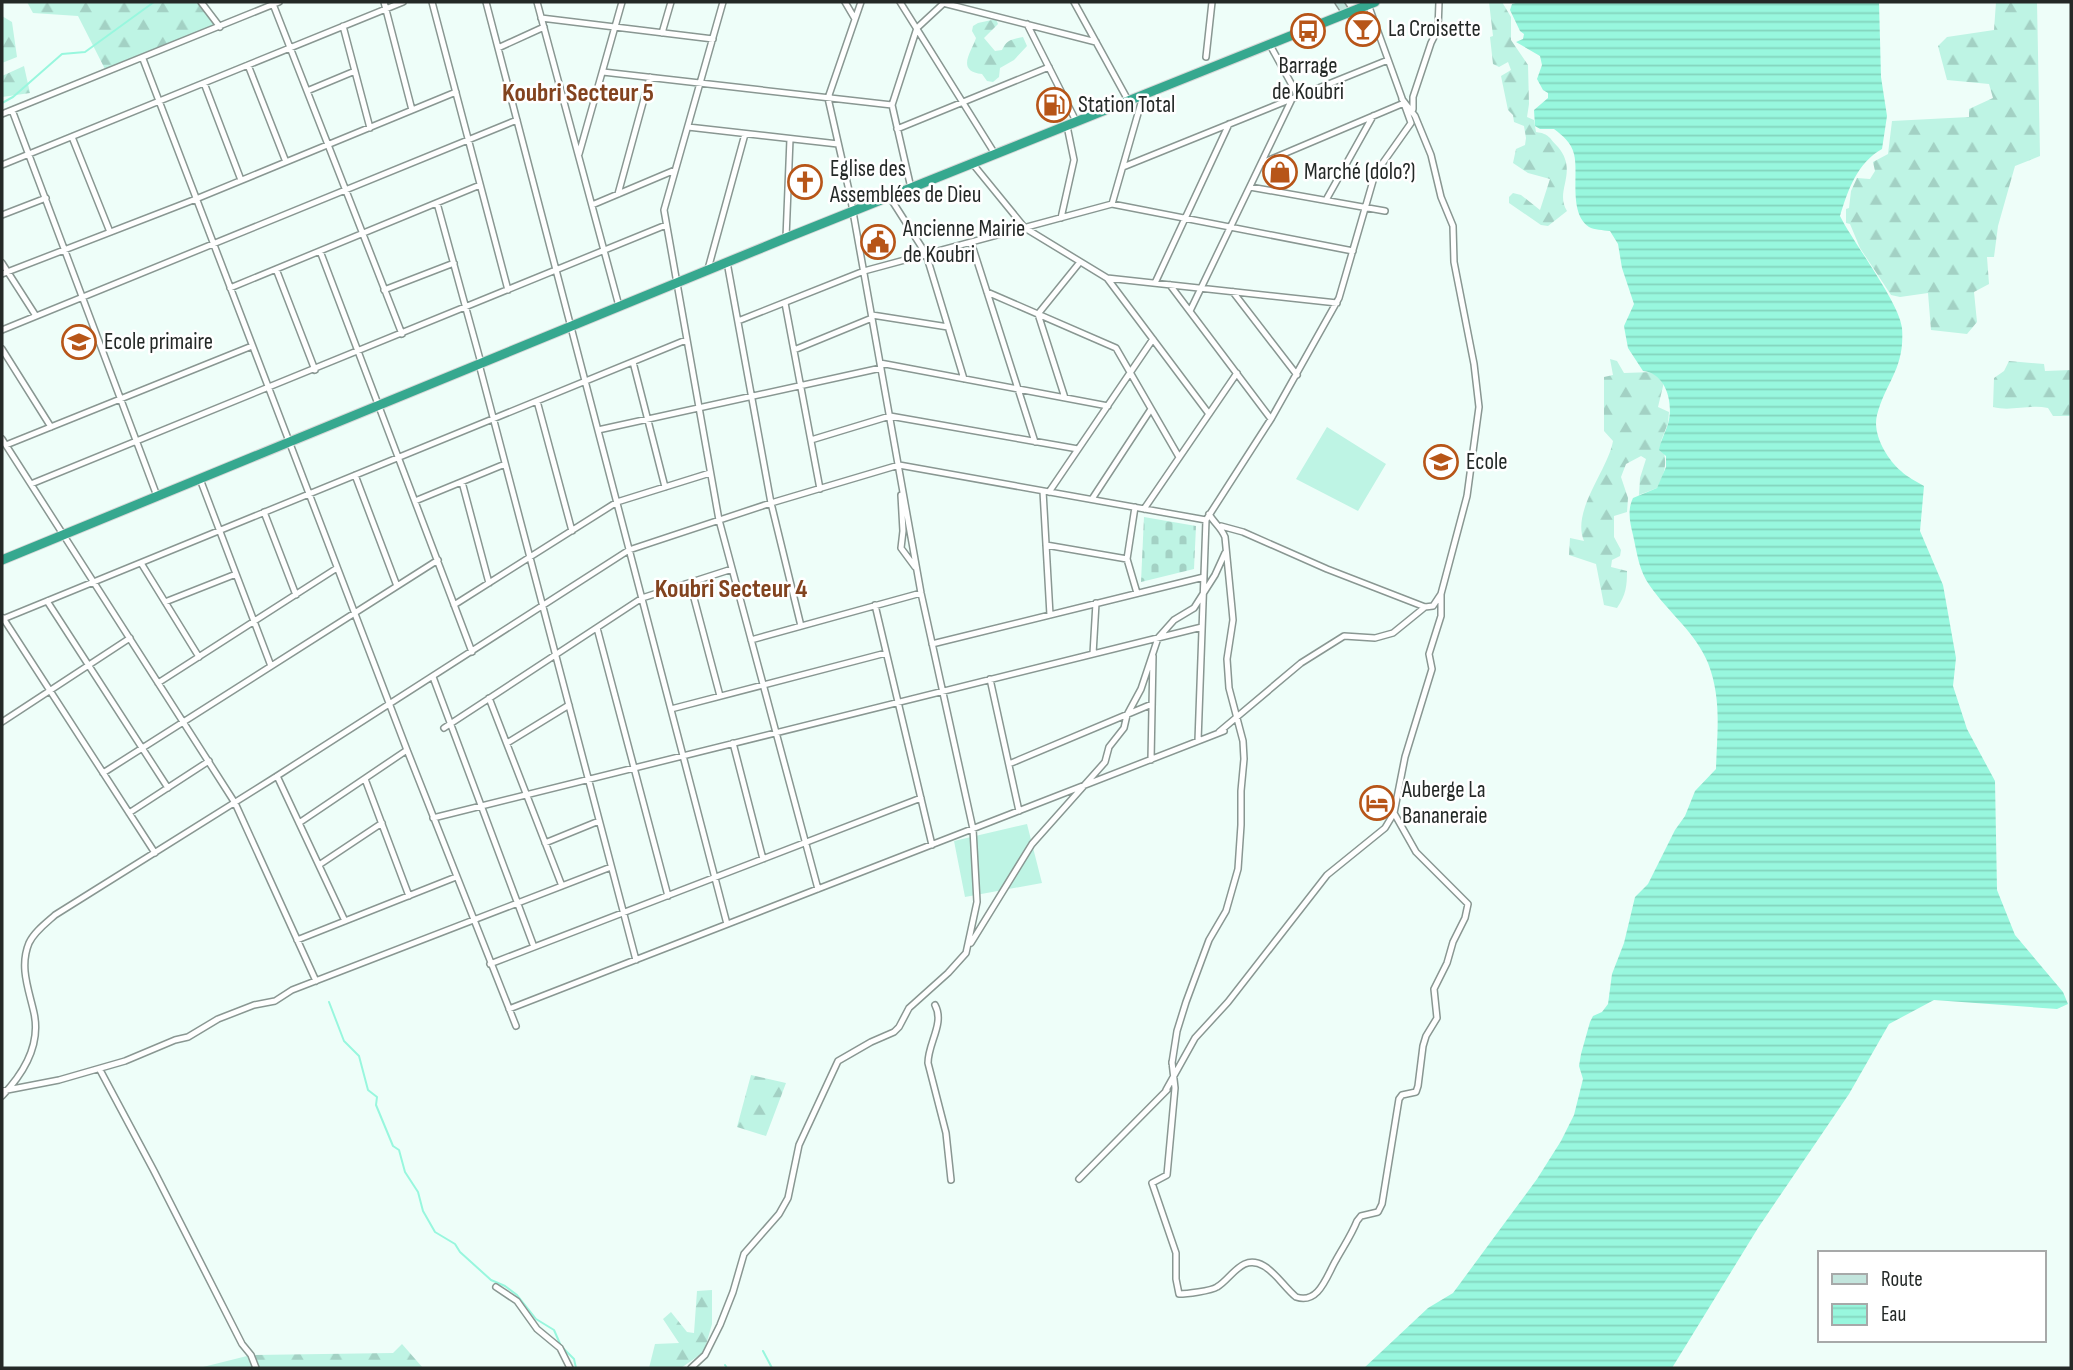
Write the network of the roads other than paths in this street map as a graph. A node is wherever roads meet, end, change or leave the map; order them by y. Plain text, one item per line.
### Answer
1 (201, 2) edge
2 (403, 2) edge
3 (432, 2) edge
4 (486, 2) edge
5 (537, 2) edge
6 (622, 2) edge
7 (671, 2) edge
8 (723, 2) edge
9 (845, 2) edge
10 (861, 2) edge
11 (900, 2) edge
12 (944, 2) edge
13 (1074, 2) edge
14 (1213, 2) edge
15 (1339, 2) edge
16 (1439, 2) edge
17 (276, 3) edge
18 (1371, 3) edge
19 (385, 5) edge
20 (1347, 14) junction
21 (541, 18) junction
22 (855, 19) junction
23 (1027, 24) junction
24 (343, 26) junction
25 (220, 27) junction
26 (544, 27) junction
27 (615, 27) junction
28 (916, 28) junction
29 (662, 33) junction
30 (713, 39) junction
31 (1096, 42) junction
32 (1270, 45) junction
33 (290, 48) junction
34 (498, 48) junction
35 (1206, 57) dead end
36 (143, 59) junction
37 (1388, 60) junction
38 (248, 65) junction
39 (1049, 68) junction
40 (355, 71) junction
41 (603, 72) junction
42 (650, 78) junction
43 (204, 83) junction
44 (700, 83) junction
45 (307, 90) junction
46 (456, 92) junction
47 (1143, 96) junction
48 (1295, 97) junction
49 (828, 98) junction
50 (159, 101) junction
51 (1403, 101) junction
52 (1129, 102) junction
53 (963, 103) junction
54 (892, 105) junction
55 (12, 110) junction
56 (412, 110) junction
57 (1413, 112) junction
58 (2, 114) edge
59 (1373, 116) junction
60 (1410, 119) junction
61 (517, 120) junction
62 (1077, 122) junction
63 (1229, 124) junction
64 (1067, 126) junction
65 (688, 127) junction
66 (370, 128) junction
67 (897, 129) junction
68 (745, 134) junction
69 (72, 137) junction
70 (790, 139) junction
71 (468, 140) junction
72 (838, 144) junction
73 (328, 145) junction
74 (29, 154) junction
75 (995, 154) junction
76 (579, 157) junction
77 (286, 162) junction
78 (972, 163) junction
79 (1261, 163) junction
80 (2, 165) edge
81 (1123, 167) junction
82 (675, 170) junction
83 (241, 180) junction
84 (480, 185) junction
85 (1250, 187) junction
86 (911, 188) junction
87 (345, 190) junction
88 (618, 194) junction
89 (889, 196) junction
90 (46, 198) junction
91 (196, 199) junction
92 (1326, 200) junction
93 (437, 203) junction
94 (1112, 204) junction
95 (592, 205) junction
96 (1365, 208) junction
97 (853, 211) junction
98 (1385, 211) dead end
99 (2, 215) edge
100 (1061, 218) junction
101 (1185, 218) junction
102 (666, 225) junction
103 (1230, 227) junction
104 (1024, 228) junction
105 (110, 232) junction
106 (362, 233) junction
107 (786, 238) junction
108 (971, 242) junction
109 (213, 244) junction
110 (65, 249) junction
111 (320, 251) junction
112 (604, 251) junction
113 (1353, 251) junction
114 (926, 254) junction
115 (454, 262) junction
116 (727, 262) junction
117 (1080, 262) junction
118 (2, 263) edge
119 (276, 269) junction
120 (708, 270) junction
121 (556, 271) junction
122 (864, 271) junction
123 (5, 273) edge
124 (1107, 278) junction
125 (676, 283) junction
126 (1155, 283) junction
127 (1171, 285) junction
128 (230, 288) junction
129 (1201, 288) junction
130 (384, 290) junction
131 (508, 290) junction
132 (987, 292) junction
133 (1233, 292) junction
134 (83, 296) junction
135 (785, 303) junction
136 (1337, 303) junction
137 (619, 307) junction
138 (466, 308) junction
139 (1190, 312) junction
140 (1038, 314) junction
141 (36, 316) junction
142 (872, 316) junction
143 (738, 321) junction
144 (571, 326) junction
145 (948, 327) junction
146 (2, 330) edge
147 (402, 334) junction
148 (1153, 339) junction
149 (686, 340) junction
150 (252, 346) junction
151 (2, 349) edge
152 (794, 350) junction
153 (359, 352) junction
154 (633, 362) junction
155 (480, 364) junction
156 (881, 366) junction
157 (315, 370) junction
158 (1130, 373) junction
159 (1237, 373) junction
160 (1297, 375) junction
161 (964, 379) junction
162 (585, 381) junction
163 (801, 386) junction
164 (268, 389) junction
165 (1018, 389) junction
166 (752, 396) junction
167 (1065, 398) junction
168 (121, 399) junction
169 (537, 401) junction
170 (379, 405) junction
171 (1108, 406) junction
172 (698, 408) junction
173 (1151, 409) junction
174 (1209, 414) junction
175 (890, 416) junction
176 (494, 419) junction
177 (648, 419) junction
178 (1272, 419) junction
179 (51, 427) junction
180 (598, 430) junction
181 (2, 439) edge
182 (811, 440) junction
183 (137, 442) junction
184 (1035, 442) junction
185 (289, 443) junction
186 (6, 445) junction
187 (1078, 449) junction
188 (398, 457) junction
189 (1179, 457) junction
190 (505, 464) junction
191 (899, 465) junction
192 (710, 473) junction
193 (355, 475) junction
194 (200, 479) junction
195 (462, 482) junction
196 (31, 484) junction
197 (902, 485) junction
198 (665, 487) junction
199 (820, 489) junction
200 (1046, 491) junction
201 (308, 494) junction
202 (157, 496) junction
203 (1092, 499) junction
204 (415, 501) junction
205 (617, 502) junction
206 (771, 503) junction
207 (1135, 507) junction
208 (1144, 509) junction
209 (264, 512) junction
210 (1208, 517) junction
211 (719, 520) junction
212 (1221, 526) junction
213 (220, 530) junction
214 (572, 531) junction
215 (64, 534) junction
216 (1046, 545) junction
217 (629, 550) junction
218 (1226, 550) junction
219 (530, 557) junction
220 (1127, 559) junction
221 (2, 560) edge
222 (438, 560) junction
223 (141, 563) junction
224 (337, 568) junction
225 (917, 568) junction
226 (732, 569) junction
227 (236, 574) junction
228 (1204, 577) junction
229 (94, 582) junction
230 (489, 583) junction
231 (690, 583) junction
232 (397, 586) junction
233 (921, 593) junction
234 (1138, 593) junction
235 (1441, 594) junction
236 (296, 595) junction
237 (1203, 596) junction
238 (642, 598) junction
239 (47, 601) junction
240 (165, 602) junction
241 (1096, 603) junction
242 (454, 604) junction
243 (543, 606) junction
244 (875, 606) junction
245 (1425, 607) junction
246 (354, 613) junction
247 (1050, 615) junction
248 (2, 618) edge
249 (254, 621) junction
250 (801, 626) junction
251 (1202, 627) junction
252 (597, 628) junction
253 (130, 638) junction
254 (1156, 638) junction
255 (751, 640) junction
256 (932, 644) junction
257 (1154, 650) junction
258 (472, 652) junction
259 (886, 653) junction
260 (1093, 654) junction
261 (556, 655) junction
262 (199, 657) junction
263 (89, 665) junction
264 (271, 666) junction
265 (433, 677) junction
266 (990, 679) junction
267 (158, 682) junction
268 (763, 685) junction
269 (50, 691) junction
270 (943, 691) junction
271 (720, 696) junction
272 (489, 698) junction
273 (898, 702) junction
274 (1152, 704) junction
275 (390, 705) junction
276 (569, 705) junction
277 (671, 709) junction
278 (1127, 715) junction
279 (1236, 716) junction
280 (2, 722) edge
281 (183, 722) junction
282 (450, 724) junction
283 (444, 728) dead end
284 (776, 732) junction
285 (1198, 741) junction
286 (507, 743) junction
287 (733, 743) junction
288 (142, 748) junction
289 (407, 750) junction
290 (683, 755) junction
291 (1151, 760) junction
292 (209, 761) junction
293 (1009, 764) junction
294 (634, 768) junction
295 (103, 773) junction
296 (277, 776) junction
297 (365, 779) junction
298 (588, 779) junction
299 (1084, 786) junction
300 (168, 788) junction
301 (526, 794) junction
302 (921, 798) junction
303 (235, 803) junction
304 (481, 806) junction
305 (1019, 811) junction
306 (129, 813) junction
307 (1394, 813) junction
308 (433, 818) junction
309 (599, 821) junction
310 (299, 823) junction
311 (382, 823) junction
312 (973, 829) junction
313 (806, 842) junction
314 (545, 843) junction
315 (932, 845) junction
316 (155, 853) junction
317 (763, 859) junction
318 (319, 865) junction
319 (611, 867) junction
320 (456, 877) junction
321 (715, 877) junction
322 (562, 886) junction
323 (818, 889) junction
324 (409, 895) junction
325 (668, 895) junction
326 (517, 903) junction
327 (623, 913) junction
328 (473, 920) junction
329 (345, 921) junction
330 (727, 924) junction
331 (297, 940) junction
332 (534, 947) junction
333 (966, 953) junction
334 (636, 960) junction
335 (490, 964) junction
336 (316, 981) junction
337 (935, 1005) dead end
338 (509, 1009) junction
339 (516, 1026) dead end
340 (1172, 1062) junction
341 (100, 1070) junction
342 (1173, 1077) junction
343 (1167, 1090) junction
344 (5, 1091) edge
345 (2, 1096) edge
346 (1079, 1179) dead end
347 (951, 1180) dead end
348 (496, 1287) dead end
349 (256, 1368) edge
350 (570, 1368) edge
351 (691, 1368) edge

1 - 25 street
2 - 19 street
3 - 46 street
4 - 34 street
5 - 21 street
6 - 27 street
7 - 29 street
8 - 30 street
9 - 22 street
10 - 22 street
11 - 28 street
12 - 23 street
12 - 28 street
13 - 31 street
14 - 35 street
15 - 20 main road
16 - 57 street
17 - 25 street
17 - 33 street
18 - 20 highway
18 - 37 street
19 - 24 street
19 - 56 street
20 - 32 highway
21 - 26 street
21 - 27 street
22 - 49 street
23 - 31 street
23 - 39 street
24 - 33 street
24 - 40 street
25 - 36 street
26 - 34 street
26 - 76 street
27 - 29 street
27 - 41 street
28 - 53 street
28 - 54 street
29 - 30 street
30 - 44 street
31 - 52 street
32 - 47 highway
32 - 48 street
33 - 38 street
33 - 45 street
34 - 61 street
36 - 50 street
36 - 55 street
37 - 48 street
37 - 51 street
38 - 43 street
38 - 77 street
39 - 53 street
39 - 62 street
40 - 45 street
40 - 66 street
41 - 42 street
41 - 76 street
42 - 44 street
42 - 88 street
43 - 50 street
43 - 83 street
44 - 49 street
44 - 65 street
45 - 73 street
46 - 56 street
46 - 71 street
47 - 52 highway
47 - 81 street
48 - 63 street
48 - 79 street
49 - 54 street
49 - 72 street
50 - 69 street
50 - 91 street
51 - 57 street
51 - 59 street
51 - 60 street
52 - 62 highway
53 - 67 street
53 - 75 street
54 - 67 street
55 - 58 street
55 - 74 street
56 - 66 street
57 - 60 street
57 - 235 street
59 - 79 street
59 - 92 street
60 - 96 street
61 - 71 street
61 - 121 street
62 - 64 highway
63 - 81 street
63 - 101 street
64 - 75 highway
64 - 100 street
65 - 68 street
65 - 82 street
66 - 73 street
67 - 86 street
68 - 70 street
68 - 120 street
69 - 74 street
69 - 105 street
70 - 72 street
70 - 107 street
71 - 84 street
71 - 87 street
72 - 97 street
73 - 77 street
73 - 87 street
74 - 80 street
74 - 90 street
75 - 78 highway
76 - 95 street
77 - 83 street
78 - 86 highway
78 - 104 street
79 - 85 street
81 - 94 street
82 - 88 street
82 - 102 street
83 - 91 street
84 - 93 street
84 - 131 street
85 - 92 street
85 - 103 street
86 - 89 highway
87 - 106 street
87 - 109 street
88 - 95 street
89 - 97 highway
89 - 114 street
90 - 99 street
90 - 110 street
91 - 105 street
91 - 109 street
92 - 96 street
93 - 106 street
93 - 115 street
94 - 100 street
94 - 101 street
95 - 112 street
96 - 98 street
96 - 113 street
97 - 107 highway
97 - 122 street
100 - 104 street
101 - 103 street
101 - 126 street
102 - 112 street
102 - 125 street
103 - 113 street
103 - 129 street
104 - 108 street
104 - 117 street
105 - 110 street
106 - 111 street
106 - 130 street
107 - 116 highway
108 - 114 street
108 - 132 street
109 - 128 street
109 - 134 street
110 - 123 street
110 - 134 street
111 - 119 street
111 - 153 street
112 - 121 street
112 - 137 street
113 - 136 street
114 - 122 street
114 - 145 street
115 - 130 street
115 - 138 street
116 - 120 highway
116 - 143 street
117 - 124 street
117 - 140 street
118 - 123 street
119 - 128 street
119 - 157 street
120 - 125 highway
121 - 131 street
121 - 144 street
122 - 135 street
122 - 142 street
123 - 141 street
124 - 126 street
124 - 148 street
125 - 137 highway
125 - 149 street
126 - 127 street
127 - 129 street
127 - 139 street
128 - 150 street
129 - 133 street
129 - 139 street
130 - 147 street
131 - 138 street
132 - 140 street
132 - 165 street
133 - 136 street
133 - 160 street
134 - 141 street
134 - 168 street
135 - 143 street
135 - 152 street
136 - 160 street
137 - 144 highway
138 - 147 street
138 - 155 street
139 - 159 street
140 - 158 street
140 - 167 street
141 - 146 street
142 - 145 street
142 - 152 street
142 - 156 street
143 - 166 street
144 - 155 highway
144 - 162 street
145 - 161 street
147 - 153 street
148 - 158 street
148 - 174 street
149 - 154 street
149 - 172 street
150 - 164 street
150 - 168 street
151 - 179 street
152 - 163 street
153 - 157 street
153 - 170 street
154 - 162 street
154 - 177 street
155 - 170 highway
155 - 176 street
156 - 161 street
156 - 163 street
156 - 175 street
157 - 164 street
158 - 171 street
158 - 173 street
159 - 174 street
159 - 178 street
160 - 178 street
161 - 165 street
162 - 169 street
162 - 180 street
163 - 166 street
163 - 182 street
164 - 183 street
164 - 185 street
165 - 167 street
165 - 184 street
166 - 172 street
166 - 206 street
167 - 171 street
168 - 179 street
168 - 183 street
169 - 176 street
169 - 214 street
170 - 185 highway
170 - 188 street
171 - 187 street
172 - 177 street
172 - 192 street
173 - 189 street
173 - 203 street
174 - 189 street
175 - 182 street
175 - 184 street
175 - 191 street
176 - 188 street
176 - 190 street
177 - 180 street
177 - 198 street
178 - 210 street
179 - 186 street
180 - 205 street
181 - 186 street
182 - 199 street
183 - 196 street
183 - 202 street
184 - 187 street
185 - 194 highway
185 - 201 street
186 - 196 street
187 - 200 street
188 - 193 street
188 - 204 street
189 - 208 street
190 - 195 street
190 - 219 street
191 - 197 street
191 - 199 street
191 - 200 street
192 - 198 street
192 - 211 street
193 - 201 street
193 - 232 street
194 - 202 highway
194 - 213 street
195 - 204 street
195 - 230 street
196 - 215 street
197 - 225 street
197 - 225 street
198 - 205 street
199 - 206 street
200 - 203 street
200 - 216 street
201 - 209 street
201 - 224 street
202 - 215 highway
203 - 207 street
204 - 222 street
205 - 214 street
205 - 217 street
206 - 211 street
206 - 250 street
207 - 208 street
207 - 220 street
208 - 210 street
209 - 213 street
209 - 236 street
210 - 212 street
210 - 228 street
211 - 217 street
211 - 226 street
212 - 218 street
212 - 245 street
213 - 223 street
213 - 227 street
214 - 219 street
215 - 221 highway
215 - 229 street
216 - 220 street
216 - 247 street
217 - 238 street
217 - 243 street
218 - 237 street
218 - 279 street
219 - 230 street
219 - 243 street
220 - 234 street
222 - 232 street
222 - 242 street
223 - 229 street
223 - 240 street
224 - 236 street
224 - 246 street
225 - 233 street
226 - 231 street
226 - 255 street
227 - 240 street
227 - 249 street
228 - 234 street
228 - 237 street
229 - 239 street
229 - 253 street
230 - 242 street
231 - 238 street
231 - 271 street
232 - 246 street
233 - 244 street
233 - 256 street
234 - 241 street
235 - 245 street
235 - 307 street
236 - 249 street
237 - 251 street
237 - 254 street
238 - 252 street
238 - 277 street
239 - 248 street
239 - 263 street
240 - 262 street
241 - 247 street
241 - 260 street
242 - 258 street
243 - 258 street
243 - 261 street
244 - 250 street
244 - 259 street
245 - 279 street
246 - 264 street
246 - 275 street
247 - 256 street
248 - 269 street
249 - 262 street
249 - 264 street
250 - 255 street
251 - 254 street
251 - 285 street
252 - 261 street
252 - 294 street
253 - 263 street
253 - 267 street
254 - 257 street
254 - 260 street
255 - 268 street
256 - 270 street
257 - 274 street
257 - 278 street
258 - 265 street
259 - 268 street
259 - 273 street
260 - 266 street
261 - 272 street
261 - 276 street
262 - 267 street
263 - 269 street
263 - 288 street
264 - 281 street
265 - 275 street
265 - 282 street
266 - 270 street
266 - 293 street
267 - 281 street
268 - 271 street
268 - 284 street
269 - 280 street
269 - 295 street
270 - 273 street
270 - 312 street
271 - 277 street
272 - 282 street
272 - 286 street
273 - 284 street
273 - 302 street
274 - 278 street
274 - 291 street
275 - 289 street
275 - 296 street
276 - 286 street
276 - 298 street
277 - 290 street
278 - 293 street
278 - 299 street
279 - 285 street
279 - 340 street
281 - 288 street
281 - 292 street
282 - 283 street
282 - 304 street
284 - 287 street
284 - 313 street
285 - 291 street
286 - 301 street
287 - 290 street
287 - 317 street
288 - 295 street
288 - 300 street
289 - 297 street
289 - 308 street
290 - 294 street
290 - 321 street
291 - 299 street
292 - 300 street
292 - 303 street
293 - 305 street
294 - 298 street
294 - 325 street
295 - 306 street
296 - 303 street
296 - 310 street
297 - 310 street
297 - 311 street
298 - 301 street
298 - 309 street
299 - 305 street
299 - 333 street
300 - 306 street
301 - 304 street
301 - 314 street
302 - 313 street
302 - 315 street
303 - 316 street
303 - 331 street
304 - 308 street
304 - 326 street
305 - 312 street
306 - 316 street
307 - 342 street
307 - 342 street
308 - 320 street
309 - 314 street
309 - 319 street
310 - 318 street
311 - 318 street
311 - 324 street
312 - 315 street
312 - 333 street
313 - 317 street
313 - 323 street
314 - 322 street
315 - 323 street
316 - 344 street
317 - 321 street
318 - 329 street
319 - 322 street
319 - 327 street
320 - 324 street
320 - 328 street
321 - 325 street
321 - 330 street
322 - 326 street
323 - 330 street
324 - 329 street
325 - 327 street
326 - 328 street
326 - 332 street
327 - 332 street
327 - 334 street
328 - 335 street
328 - 336 street
329 - 331 street
330 - 334 street
331 - 336 street
332 - 335 street
333 - 351 street
334 - 338 street
335 - 338 street
336 - 341 street
337 - 347 street
338 - 339 street
340 - 342 street
340 - 343 street
341 - 344 street
341 - 349 street
342 - 343 street
343 - 346 street
344 - 345 street
348 - 350 street

